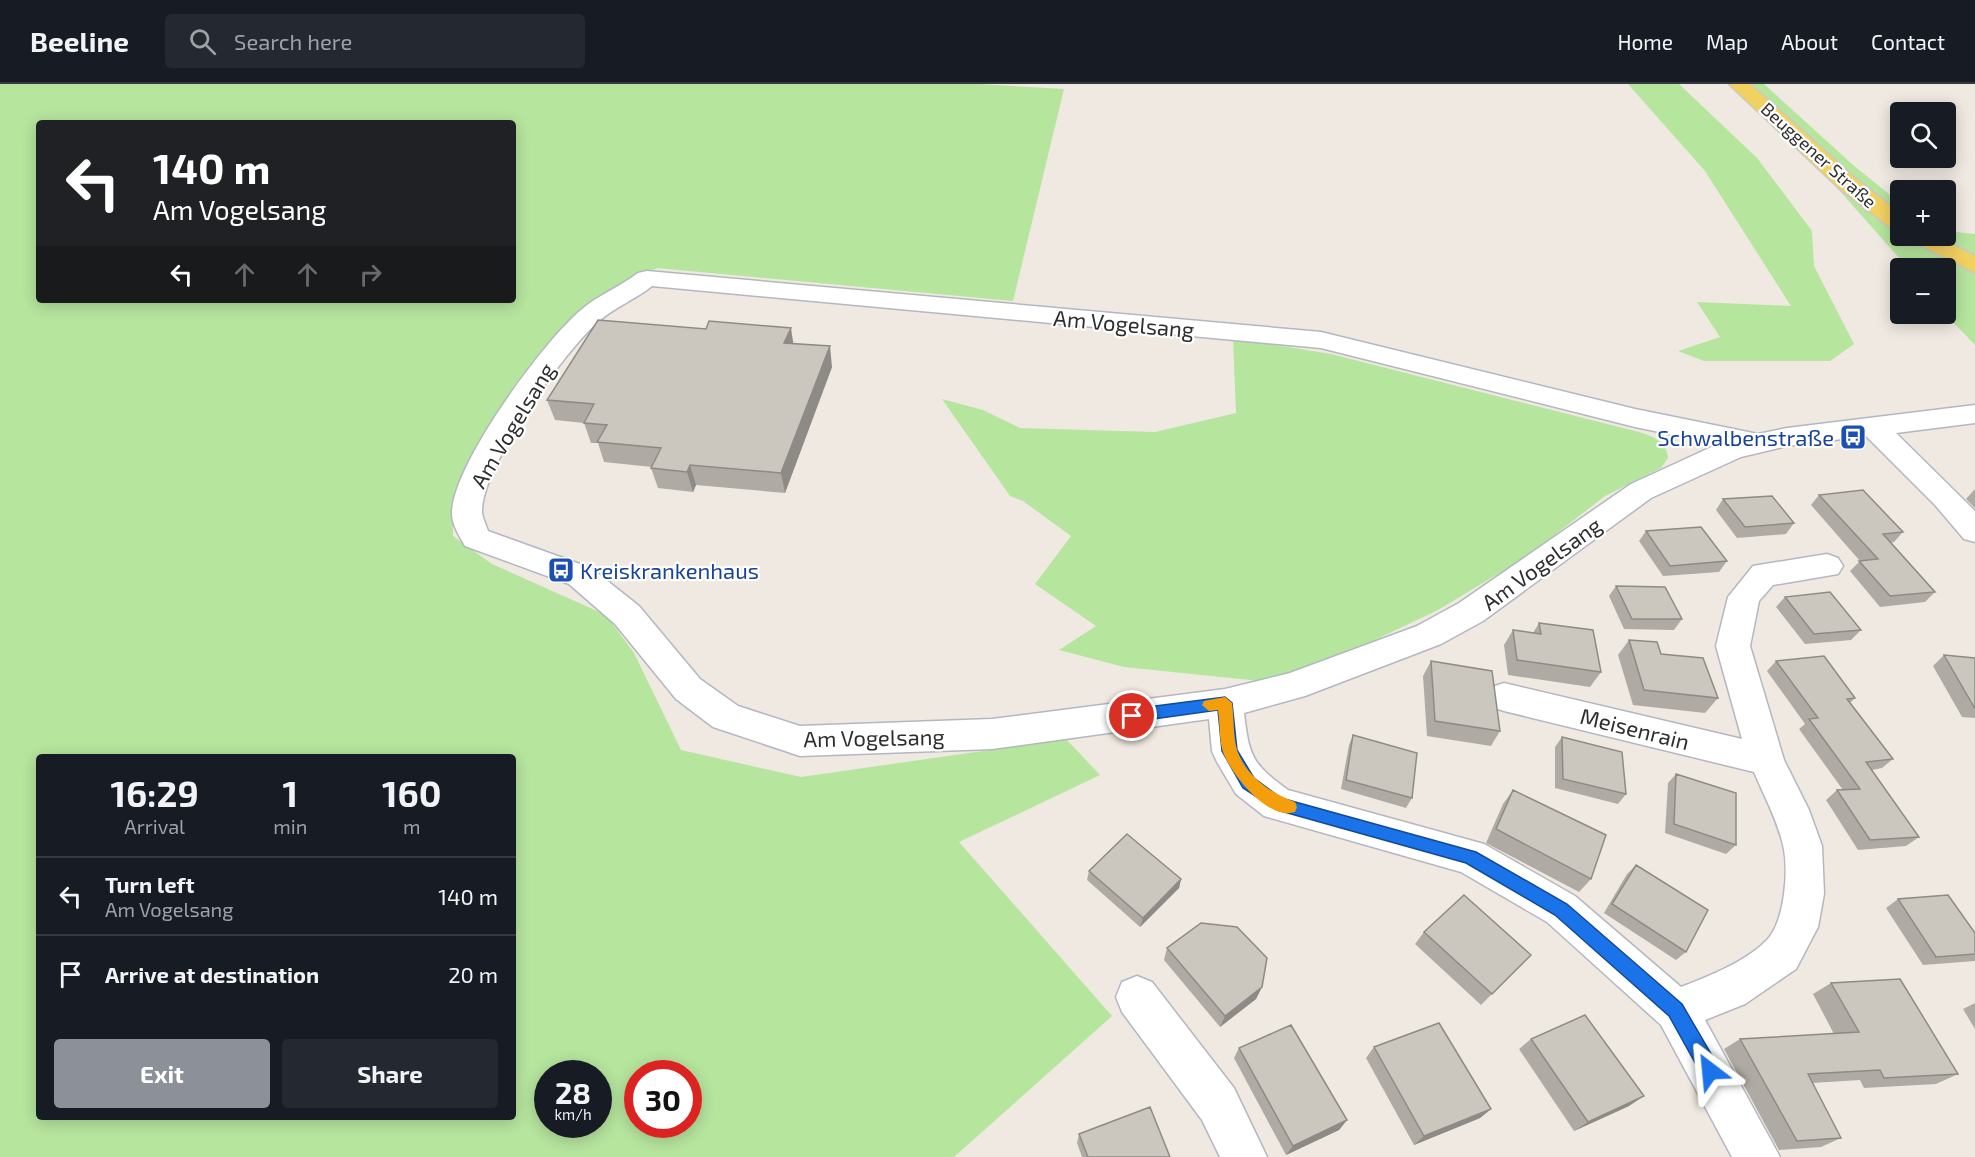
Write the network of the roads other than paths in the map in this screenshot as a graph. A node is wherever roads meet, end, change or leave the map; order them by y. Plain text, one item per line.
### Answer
1 (1738, 84) edge
2 (1890, 216) edge
3 (1938, 246) edge
4 (1975, 266) edge
5 (1975, 414) edge
6 (1635, 418) junction
7 (1874, 428) junction
8 (1757, 443) junction
9 (1708, 460) junction
10 (1975, 531) edge
11 (1827, 566) dead end
12 (1504, 697) dead end
13 (1225, 703) junction
14 (1766, 760) junction
15 (1137, 997) dead end
16 (1676, 1010) junction
17 (1244, 1157) edge
18 (1757, 1157) edge

1 - 2 main road, Beuggener Straße
3 - 4 main road
5 - 7 street, Am Vogelsang
6 - 8 street, Am Vogelsang
6 - 9 street, Am Vogelsang
6 - 13 street, Am Vogelsang
7 - 8 street, Am Vogelsang
7 - 10 street
8 - 9 street, Am Vogelsang
9 - 13 street, Am Vogelsang
11 - 14 street
12 - 14 street, Meisenrain
13 - 16 street
14 - 16 street
15 - 17 street
16 - 18 street

